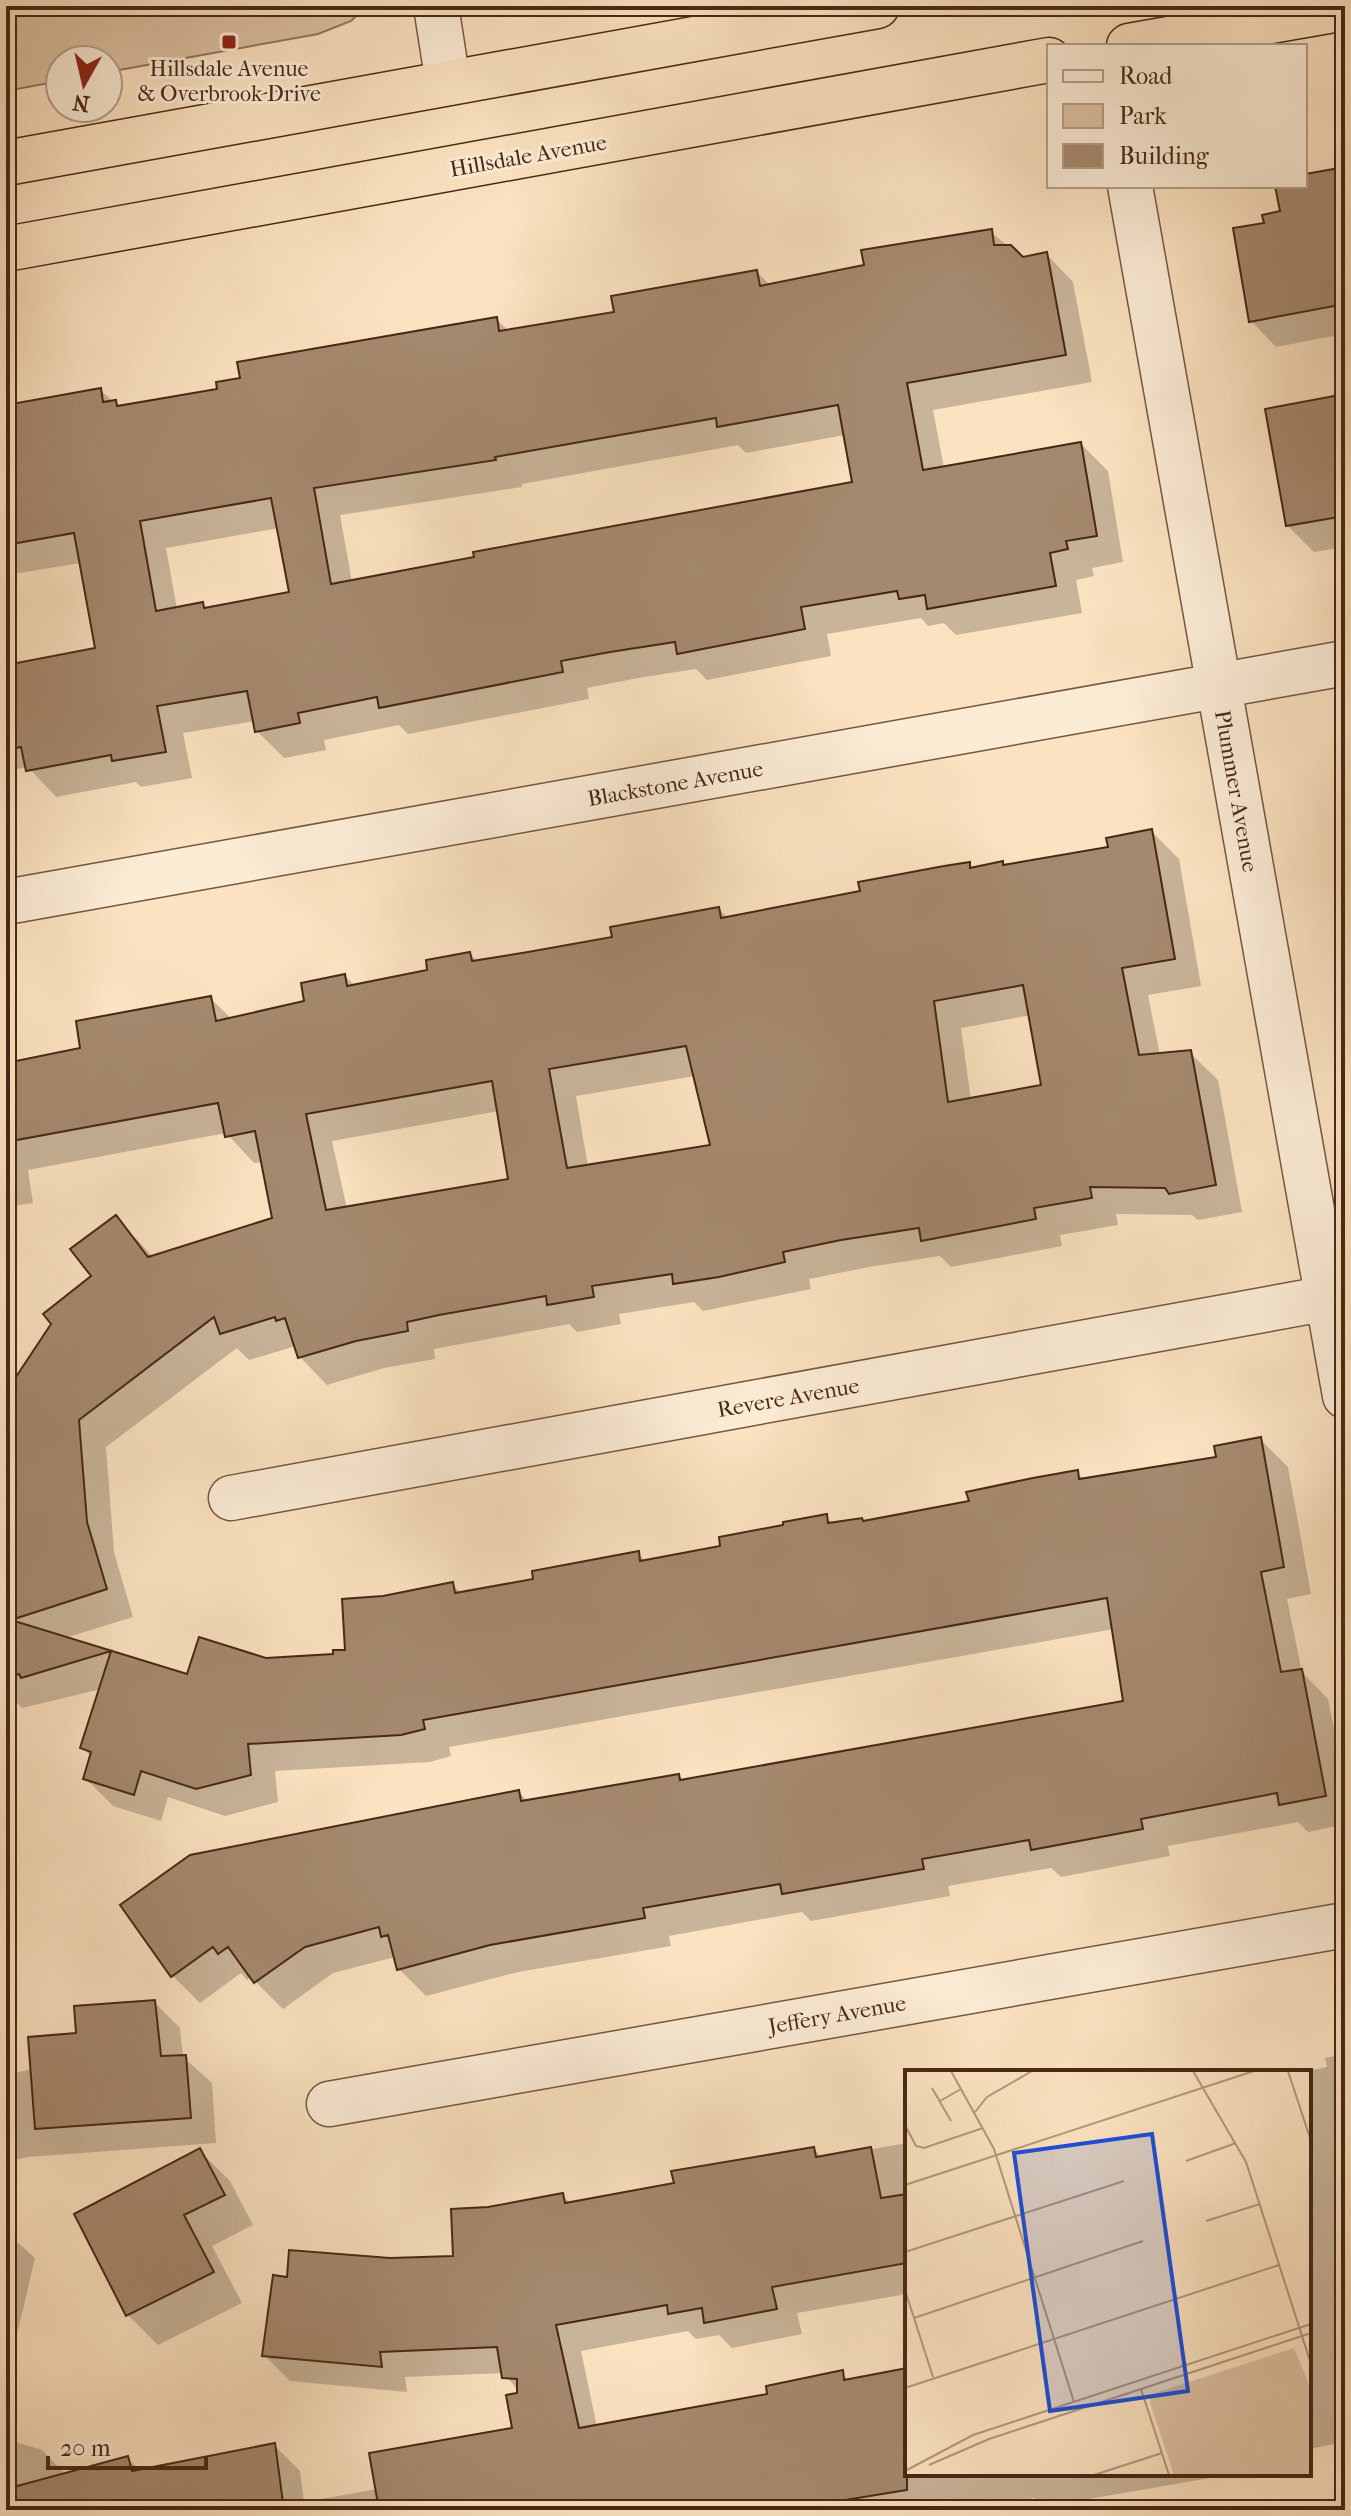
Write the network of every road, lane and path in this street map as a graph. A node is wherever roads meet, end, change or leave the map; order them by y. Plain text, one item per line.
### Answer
1 (436, 6) edge
2 (877, 6) edge
3 (1345, 8) edge
4 (1140, 44) edge
5 (1047, 60) edge
6 (448, 83) junction
7 (6, 163) edge
8 (1130, 188) edge
9 (6, 249) edge
10 (1345, 663) edge
11 (1218, 686) junction
12 (6, 902) edge
13 (1336, 1296) edge
14 (1345, 1396) edge
15 (231, 1498) dead end
16 (1345, 1925) edge
17 (329, 2104) dead end

1 - 6 street
2 - 6 highway
3 - 4 highway
5 - 9 highway, Hillsdale Avenue
6 - 7 highway
8 - 11 street, Plummer Avenue
10 - 11 street, Blackstone Avenue
11 - 12 street, Blackstone Avenue
11 - 13 street, Plummer Avenue
13 - 14 street, Plummer Avenue
13 - 15 street, Revere Avenue
16 - 17 street, Jeffery Avenue

